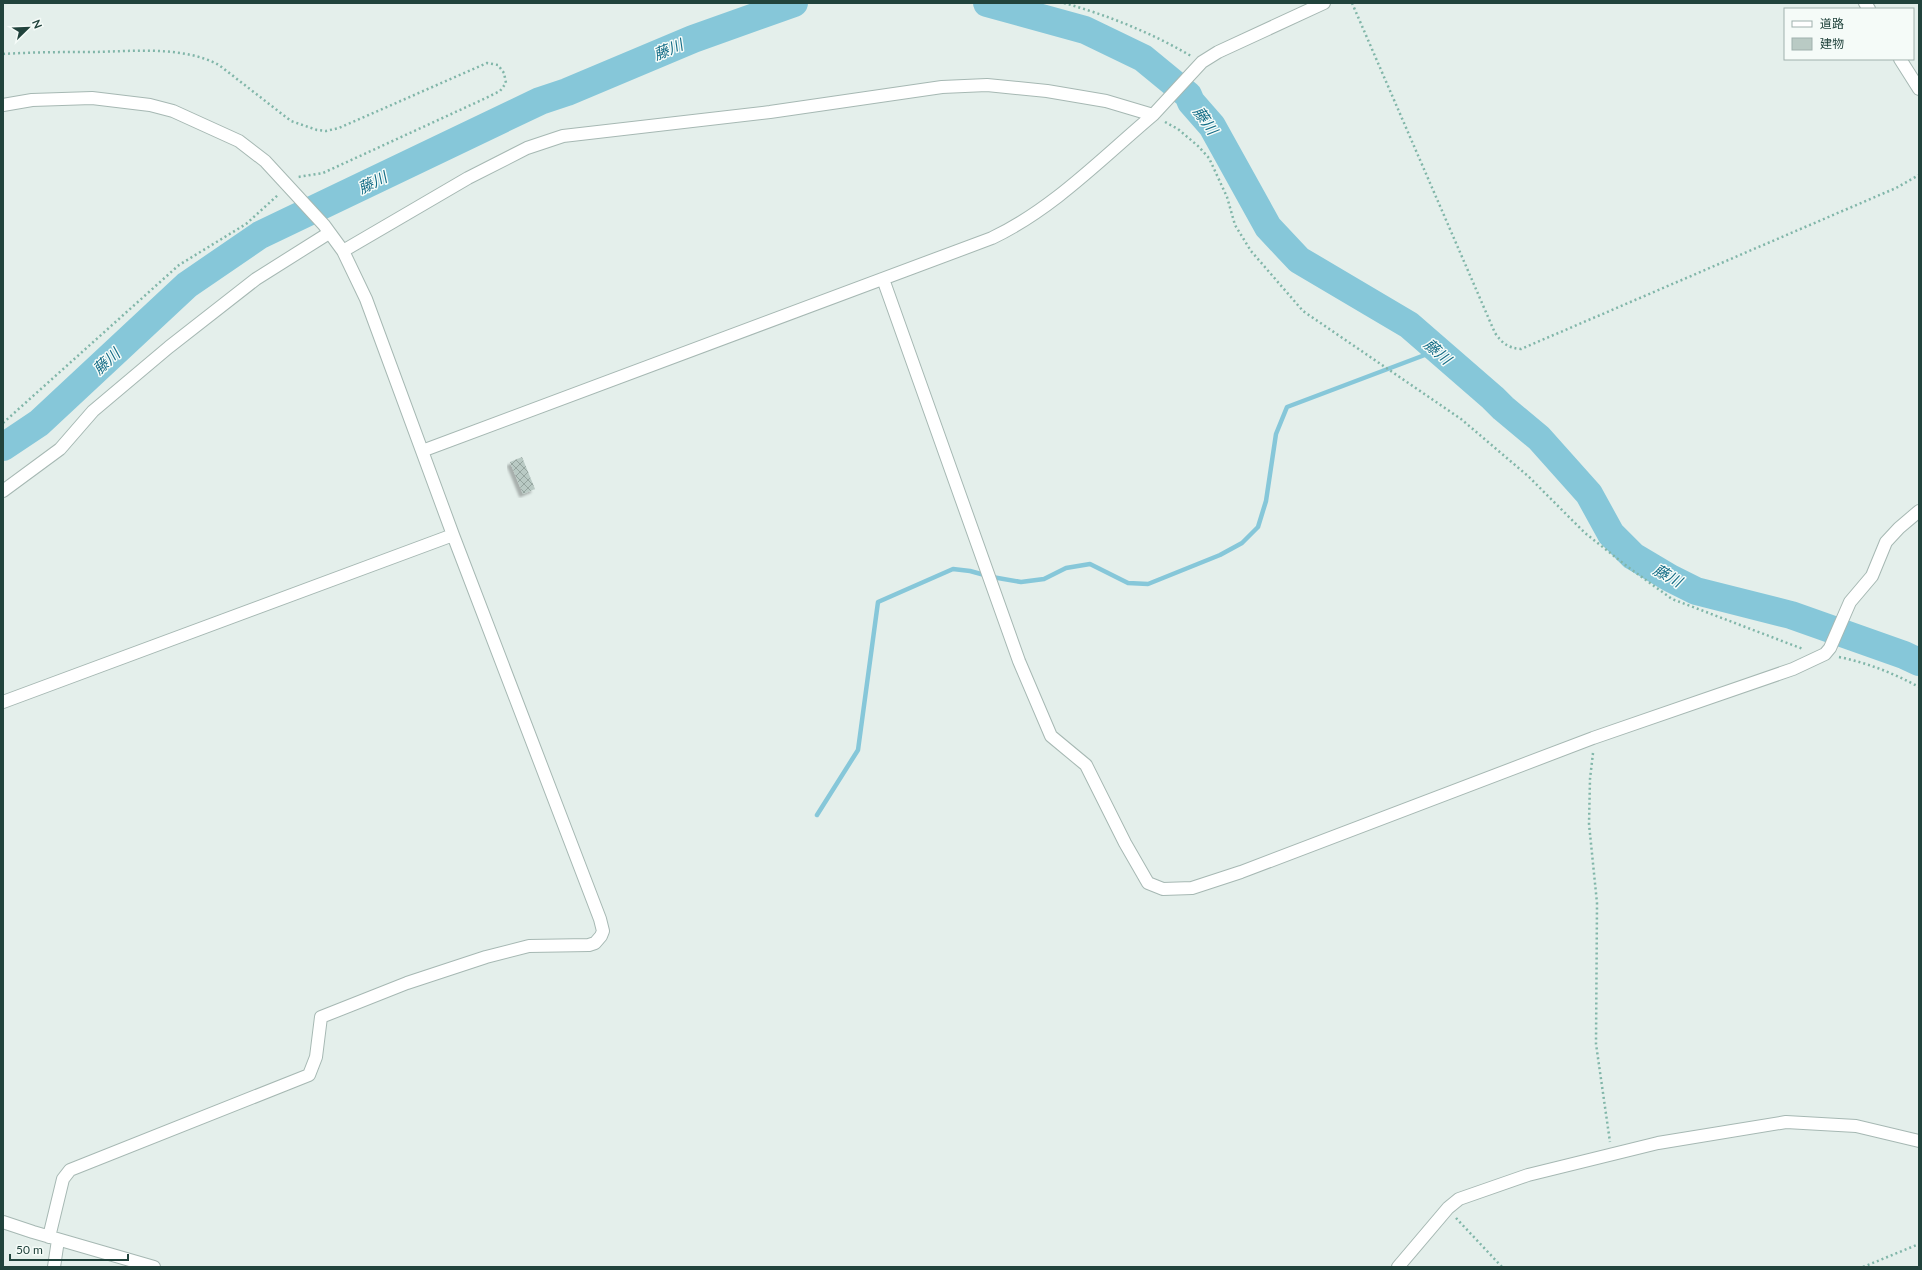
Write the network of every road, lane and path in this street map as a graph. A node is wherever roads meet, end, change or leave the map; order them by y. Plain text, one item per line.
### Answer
1 (1064, 3) edge
2 (1324, 3) edge
3 (1352, 3) edge
4 (3, 54) edge
5 (1901, 60) edge
6 (1199, 66) junction
7 (1919, 89) edge
8 (3, 105) edge
9 (1152, 115) junction
10 (1919, 175) edge
11 (293, 190) junction
12 (327, 229) junction
13 (343, 251) junction
14 (883, 279) junction
15 (3, 423) edge
16 (422, 451) junction
17 (3, 491) edge
18 (1919, 511) edge
19 (453, 535) junction
20 (1823, 653) junction
21 (1919, 687) edge
22 (3, 702) edge
23 (1593, 738) junction
24 (1919, 1141) edge
25 (1612, 1154) junction
26 (1448, 1208) junction
27 (3, 1222) edge
28 (53, 1238) junction
29 (1919, 1244) edge
30 (54, 1267) edge
31 (154, 1267) edge
32 (1398, 1267) edge
33 (1502, 1267) edge
34 (1863, 1267) edge

1 - 6 path
2 - 6 street
3 - 10 path
4 - 11 path
5 - 7 street
6 - 9 street
8 - 11 street
9 - 13 street
9 - 14 street
9 - 20 path
11 - 12 street
11 - 15 path
12 - 13 street
12 - 17 street
13 - 16 street
14 - 16 street
14 - 23 street
16 - 19 street
18 - 20 street
19 - 22 street
19 - 28 street
20 - 21 path
20 - 23 street
23 - 25 path
24 - 25 street
25 - 26 street
26 - 32 street
26 - 33 path
27 - 28 street
28 - 30 street
28 - 31 street
29 - 34 path

